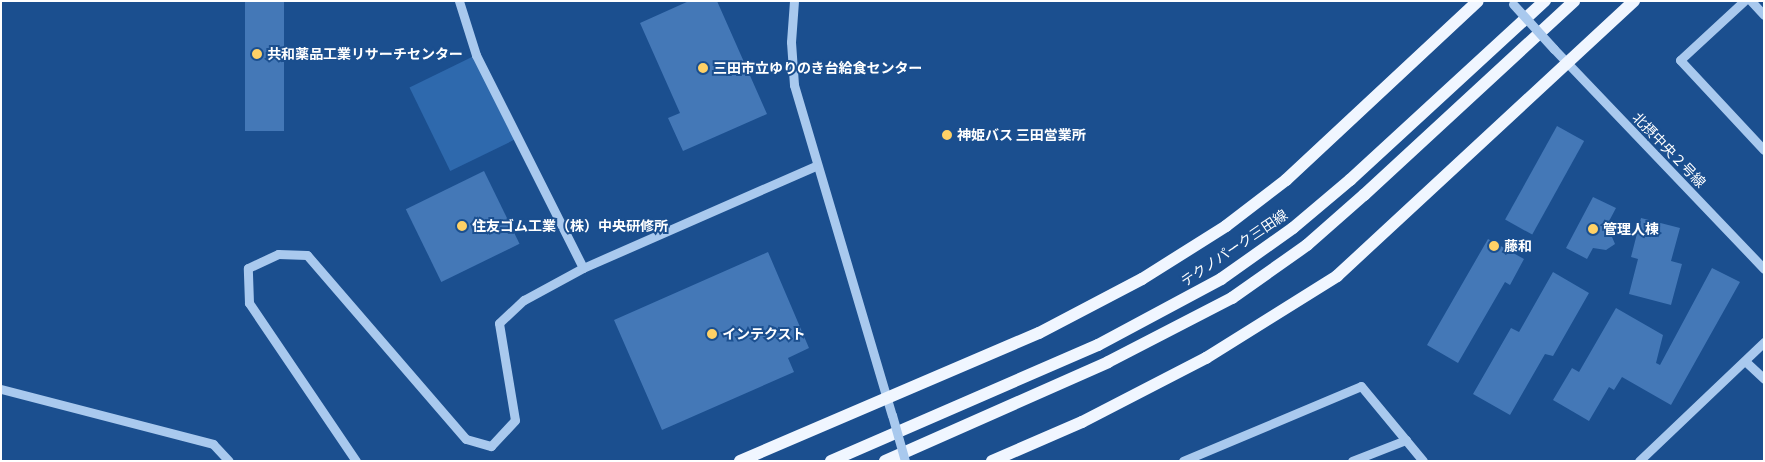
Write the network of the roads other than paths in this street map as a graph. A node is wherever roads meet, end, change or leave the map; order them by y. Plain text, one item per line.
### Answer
1 (459, 1) edge
2 (794, 1) edge
3 (1478, 1) edge
4 (1545, 1) edge
5 (1574, 1) edge
6 (1634, 1) edge
7 (1744, 1) edge
8 (1751, 1) edge
9 (1512, 2) edge
10 (1764, 15) edge
11 (1568, 64) junction
12 (1764, 150) edge
13 (815, 166) junction
14 (583, 268) junction
15 (1764, 269) edge
16 (1764, 342) edge
17 (1745, 361) junction
18 (1764, 379) edge
19 (1, 389) edge
20 (886, 396) junction
21 (1406, 440) junction
22 (229, 461) edge
23 (356, 461) edge
24 (740, 461) edge
25 (831, 461) edge
26 (885, 461) edge
27 (905, 461) edge
28 (992, 461) edge
29 (1183, 461) edge
30 (1352, 461) edge
31 (1424, 461) edge
32 (1639, 461) edge

1 - 14 street
2 - 13 street
3 - 20 main road
4 - 25 main road, テクノパーク三田線
5 - 26 main road
6 - 11 main road
7 - 12 street
8 - 10 street
9 - 11 street, 北摂中央２号線, bridge
11 - 15 street, 北摂中央２号線
11 - 28 main road
13 - 14 street
13 - 20 street
14 - 23 street
16 - 17 street
17 - 18 street
17 - 32 street
19 - 22 street
20 - 24 main road
20 - 27 street, bridge
21 - 29 street
21 - 30 street
21 - 31 street

